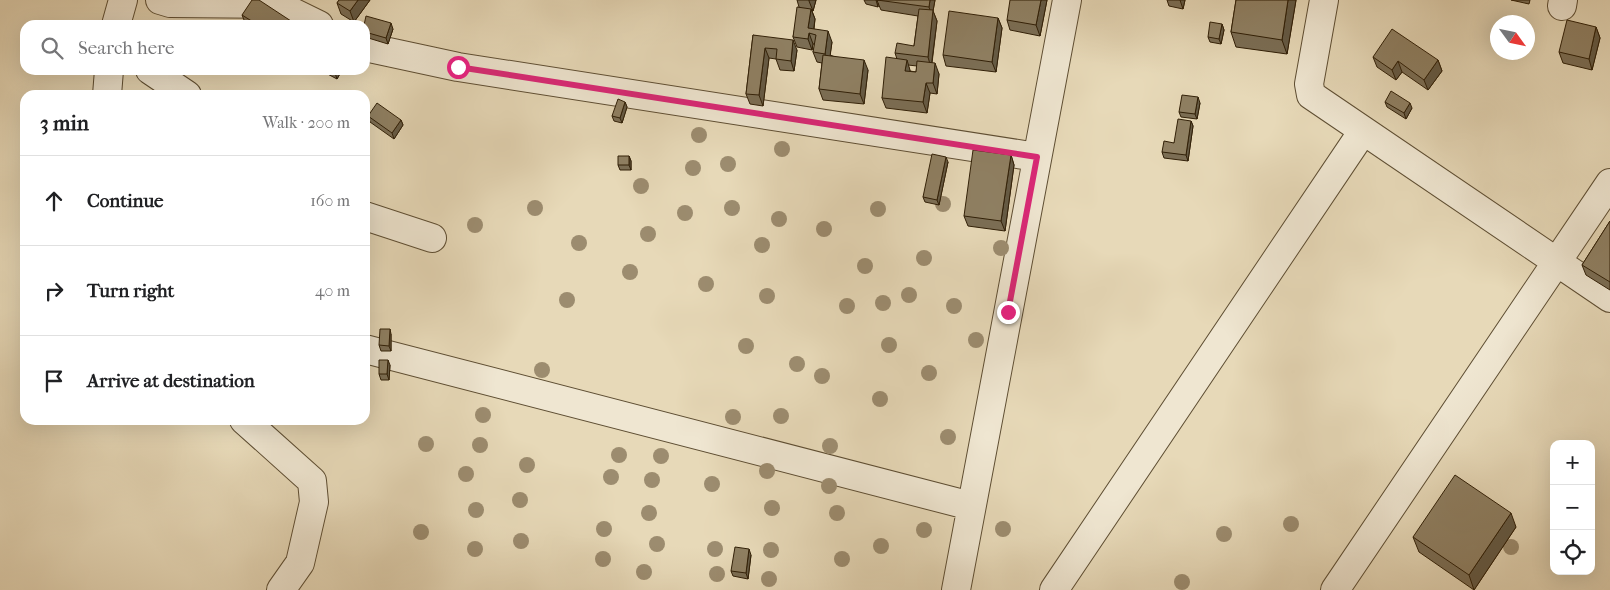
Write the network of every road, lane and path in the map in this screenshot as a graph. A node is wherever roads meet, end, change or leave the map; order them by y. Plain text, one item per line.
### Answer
1 (123, 0) edge
2 (160, 0) edge
3 (1067, 0) edge
4 (1324, 0) edge
5 (279, 2) edge
6 (117, 20) edge
7 (310, 20) edge
8 (370, 48) edge
9 (109, 75) edge
10 (157, 75) edge
11 (107, 90) edge
12 (180, 90) edge
13 (1363, 131) junction
14 (1037, 157) junction
15 (1610, 183) edge
16 (370, 218) edge
17 (432, 238) dead end
18 (1557, 262) junction
19 (1610, 298) edge
20 (370, 351) edge
21 (250, 425) edge
22 (971, 506) junction
23 (281, 590) edge
24 (956, 590) edge
25 (1054, 590) edge
26 (1335, 590) edge

1 - 6 street
2 - 5 street
3 - 14 street
4 - 13 street
5 - 7 street
8 - 14 street
9 - 11 street
10 - 12 street
13 - 18 street
13 - 25 street
14 - 22 street
15 - 18 street
16 - 17 street
18 - 19 street
18 - 26 street
20 - 22 street
21 - 23 street
22 - 24 street

